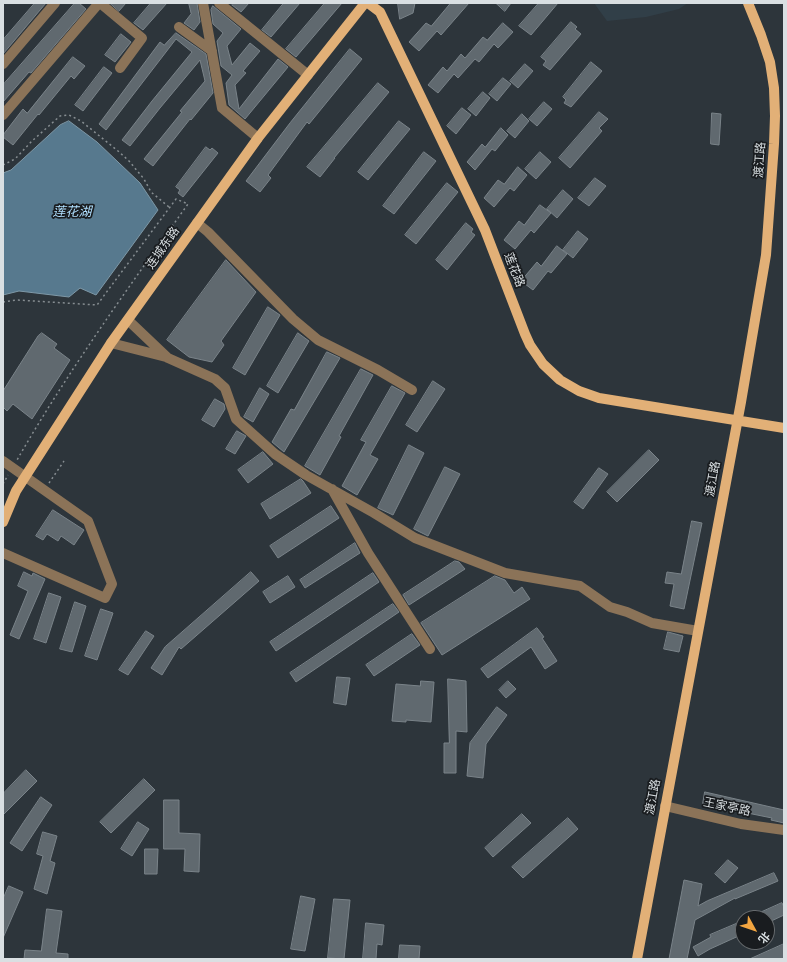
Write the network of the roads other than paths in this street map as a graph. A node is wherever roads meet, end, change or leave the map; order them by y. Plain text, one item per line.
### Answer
1 (55, 3) edge
2 (100, 3) edge
3 (203, 3) edge
4 (219, 3) edge
5 (364, 3) edge
6 (368, 3) edge
7 (748, 3) edge
8 (179, 27) dead end
9 (212, 51) junction
10 (3, 64) edge
11 (120, 68) dead end
12 (308, 75) junction
13 (3, 115) edge
14 (258, 138) junction
15 (197, 223) junction
16 (128, 320) junction
17 (111, 343) junction
18 (168, 358) junction
19 (412, 390) dead end
20 (737, 421) junction
21 (784, 428) edge
22 (3, 461) edge
23 (332, 489) junction
24 (3, 522) edge
25 (3, 553) edge
26 (698, 631) junction
27 (430, 649) dead end
28 (665, 806) junction
29 (784, 830) edge
30 (637, 959) edge

1 - 10 lane
2 - 11 lane
2 - 13 lane
3 - 9 lane
4 - 12 lane
5 - 12 main road, 连城东路
6 - 20 main road, 莲花路
7 - 20 main road, 渡江路
8 - 9 lane
9 - 14 lane
12 - 14 main road, 连城东路
14 - 15 main road, 连城东路
15 - 16 main road, 连城东路
15 - 19 lane
16 - 17 main road, 连城东路
16 - 18 lane
17 - 18 lane
17 - 24 main road, 连城东路
18 - 23 lane
20 - 21 main road, 莲花路
20 - 26 main road, 渡江路
22 - 25 lane
23 - 26 lane
23 - 27 lane
26 - 28 main road, 渡江路
28 - 29 lane, 王家亭路
28 - 30 main road, 渡江路

